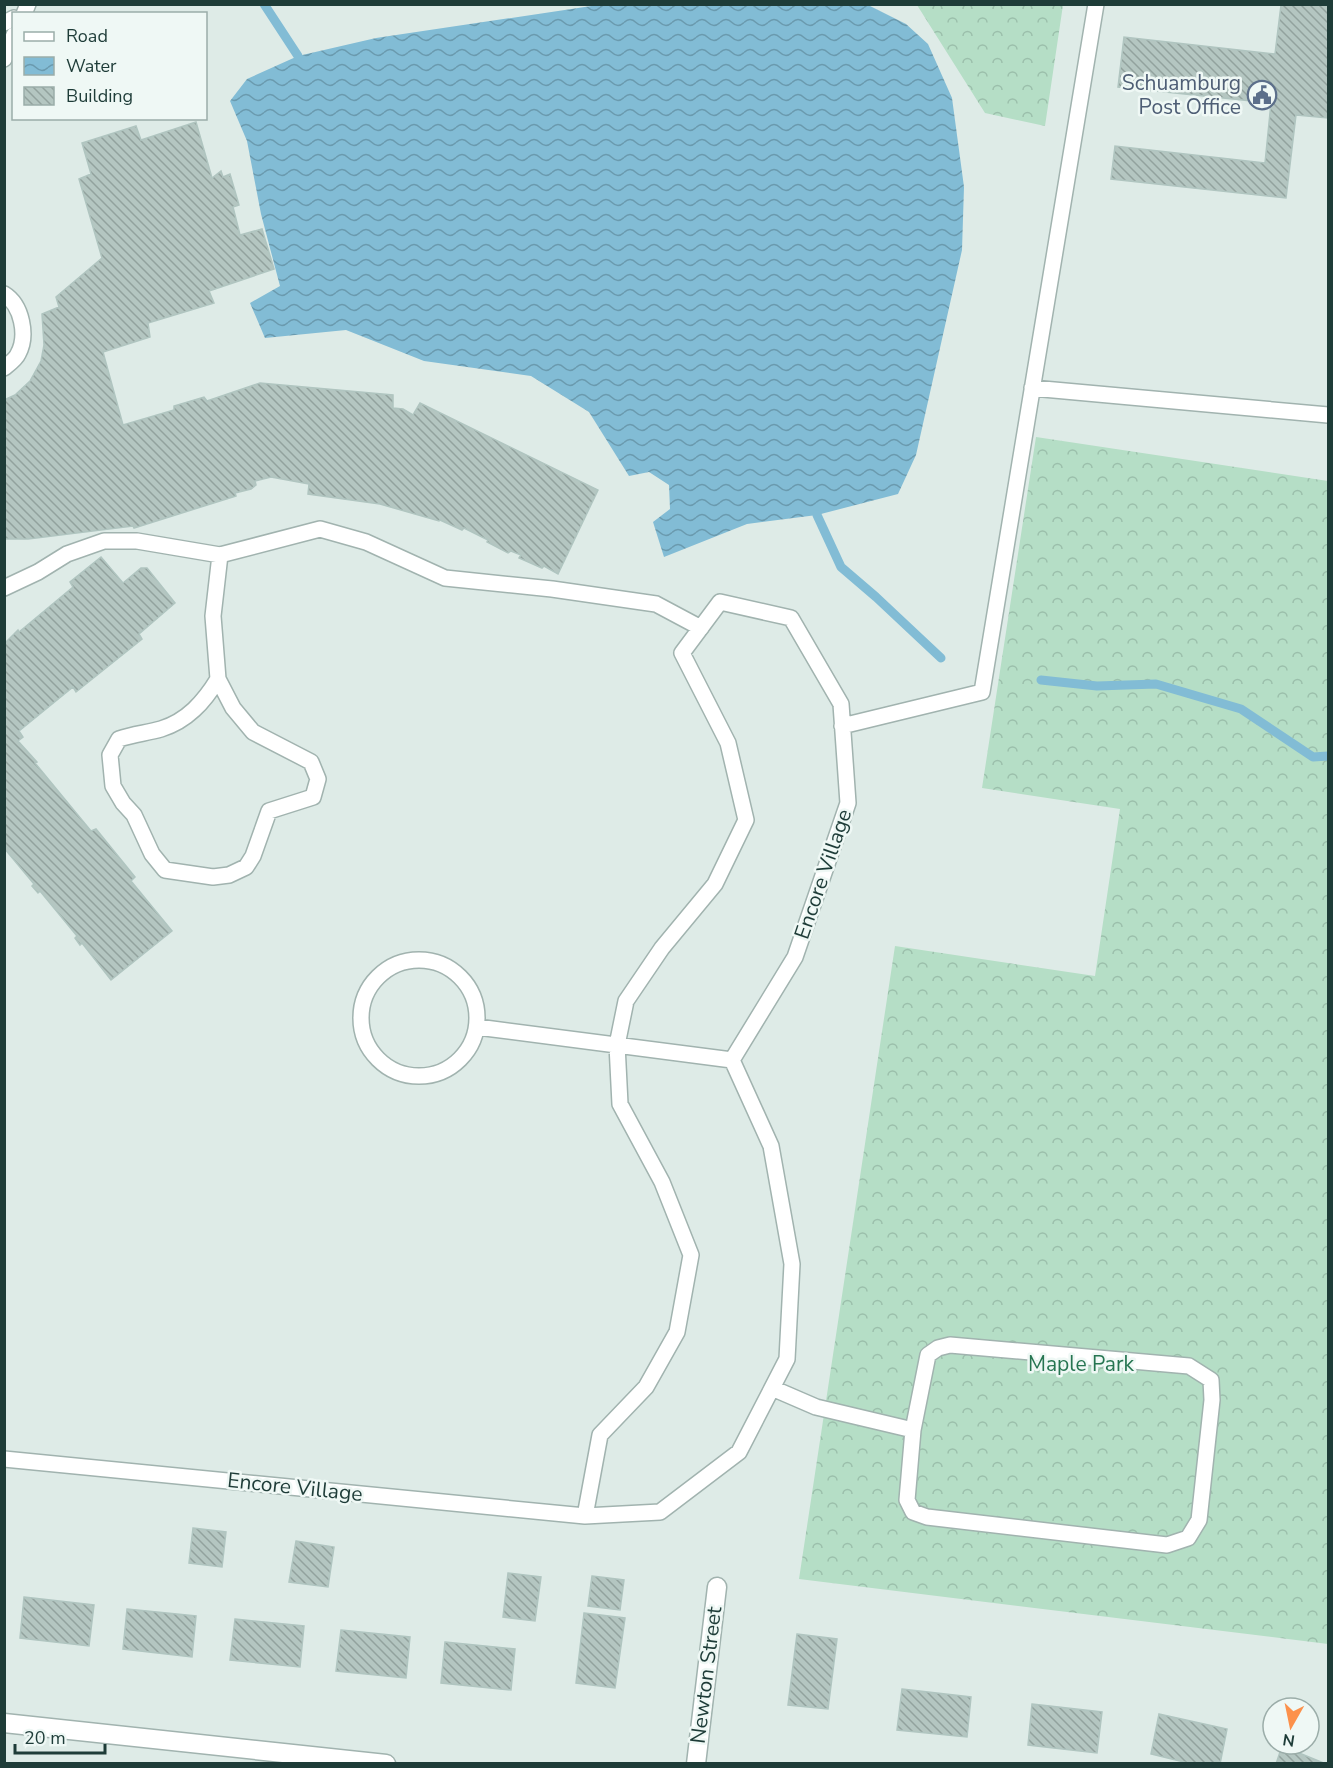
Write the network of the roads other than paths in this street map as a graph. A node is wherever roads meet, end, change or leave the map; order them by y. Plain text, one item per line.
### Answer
1 (1096, 4) edge
2 (12, 40) edge
3 (4, 59) edge
4 (4, 294) edge
5 (4, 368) edge
6 (1032, 388) junction
7 (1329, 416) edge
8 (220, 555) junction
9 (4, 588) edge
10 (701, 628) junction
11 (218, 679) junction
12 (842, 726) junction
13 (477, 1027) junction
14 (617, 1045) junction
15 (732, 1060) junction
16 (772, 1388) junction
17 (913, 1430) junction
18 (4, 1459) edge
19 (585, 1516) junction
20 (717, 1587) dead end
21 (4, 1723) edge
22 (387, 1764) edge
23 (696, 1764) edge

1 - 6 lane
2 - 3 lane
4 - 5 lane
6 - 7 lane
6 - 12 lane
8 - 9 lane
8 - 10 lane
8 - 11 lane
10 - 12 lane, Encore Village
10 - 14 lane, Encore Village
11 - 11 lane
12 - 15 lane, Encore Village
13 - 13 lane
13 - 14 lane
14 - 15 lane
14 - 19 lane, Encore Village
15 - 16 lane, Encore Village
16 - 17 lane
16 - 19 lane, Encore Village
17 - 17 lane
18 - 19 lane, Encore Village
20 - 23 street, Newton Street
21 - 22 street

